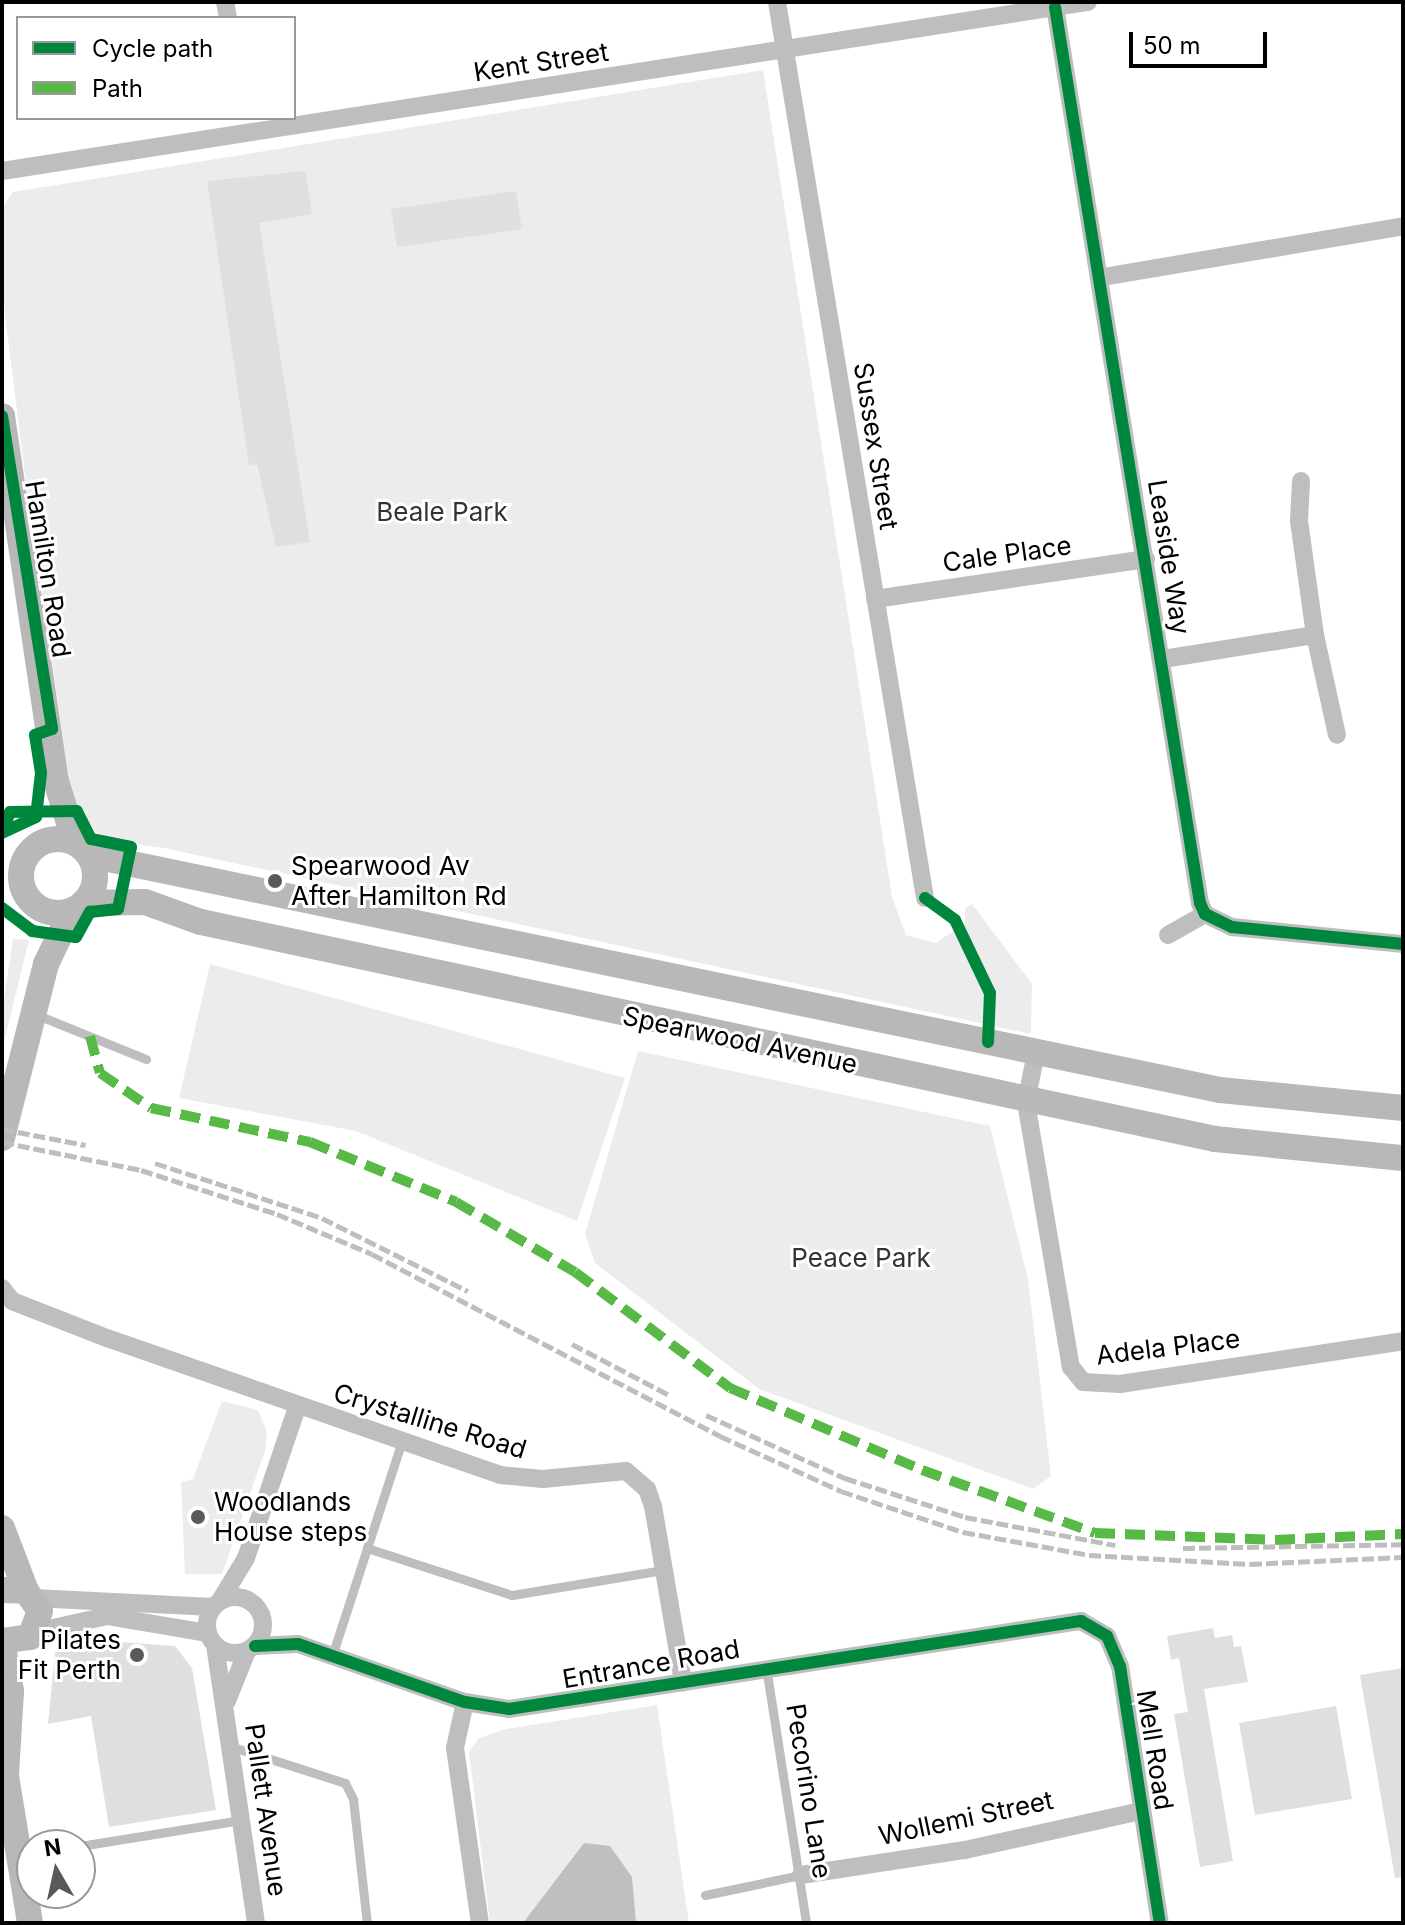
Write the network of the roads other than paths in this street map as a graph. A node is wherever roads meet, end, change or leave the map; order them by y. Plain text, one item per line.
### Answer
1 (777, 2) edge
2 (1088, 2) edge
3 (1055, 7) junction
4 (784, 49) junction
5 (293, 120) edge
6 (296, 120) edge
7 (245, 127) edge
8 (2, 171) edge
9 (1403, 226) edge
10 (1103, 277) junction
11 (2, 416) edge
12 (1301, 481) dead end
13 (1146, 559) junction
14 (875, 599) junction
15 (1315, 635) junction
16 (1163, 659) junction
17 (1337, 735) dead end
18 (56, 781) junction
19 (23, 848) edge
20 (82, 849) junction
21 (23, 897) edge
22 (925, 898) dead end
23 (78, 906) junction
24 (1205, 914) junction
25 (1168, 935) dead end
26 (1403, 944) edge
27 (46, 964) junction
28 (32, 1013) junction
29 (1036, 1053) junction
30 (146, 1059) dead end
31 (1026, 1102) junction
32 (1403, 1108) edge
33 (2, 1138) edge
34 (1403, 1158) edge
35 (5, 1297) edge
36 (1403, 1341) edge
37 (297, 1407) junction
38 (402, 1441) junction
39 (2, 1528) edge
40 (367, 1548) junction
41 (246, 1558) junction
42 (663, 1570) junction
43 (21, 1593) edge
44 (216, 1604) junction
45 (258, 1610) junction
46 (1062, 1620) joint
47 (32, 1634) junction
48 (211, 1639) junction
49 (2, 1641) edge
50 (298, 1644) junction
51 (251, 1648) junction
52 (332, 1656) junction
53 (766, 1667) junction
54 (683, 1682) junction
55 (465, 1702) junction
56 (226, 1703) junction
57 (230, 1746) junction
58 (6, 1805) edge
59 (1141, 1811) junction
60 (241, 1820) junction
61 (29, 1829) edge
62 (96, 1843) edge
63 (801, 1875) junction
64 (705, 1895) dead end
65 (30, 1923) edge
66 (256, 1923) edge
67 (367, 1923) edge
68 (480, 1923) edge
69 (806, 1923) edge
70 (1160, 1923) edge

1 - 4 street, Sussex Street
2 - 3 street, Kent Street
3 - 4 street, Kent Street
3 - 10 street, Leaside Way
4 - 6 street, Kent Street
4 - 14 street, Sussex Street
5 - 7 street, Kent Street
7 - 8 street, Kent Street
9 - 10 street
10 - 13 street, Leaside Way
11 - 18 main road, Hamilton Road
12 - 15 street
13 - 14 street, Cale Place
13 - 16 street, Leaside Way
14 - 22 street, Sussex Street
15 - 16 street
15 - 17 street
16 - 24 street, Leaside Way
18 - 19 main road, Hamilton Road
18 - 20 main road, Hamilton Road
19 - 20 main road, Spearwood Avenue
19 - 21 main road, Hamilton Road
20 - 23 main road, Hamilton Road
20 - 29 main road, Spearwood Avenue
21 - 23 main road, Spearwood Avenue
21 - 27 main road
23 - 27 main road
23 - 31 main road, Spearwood Avenue
24 - 25 street
24 - 26 street
27 - 28 main road
28 - 30 lane
28 - 33 main road
29 - 31 street, Adela Place
29 - 32 main road, Spearwood Avenue
31 - 34 main road, Spearwood Avenue
31 - 36 street, Adela Place
35 - 37 street, Crystalline Road
37 - 38 street, Crystalline Road
37 - 41 street
38 - 40 lane
38 - 42 street, Crystalline Road
39 - 43 main road
40 - 42 lane
40 - 52 lane
41 - 44 street
41 - 45 street
42 - 54 street, Crystalline Road
43 - 44 street
43 - 47 main road
44 - 45 street
44 - 48 street
45 - 50 street, Entrance Road
45 - 51 street
46 - 53 street, Entrance Road
46 - 59 street, Mell Road
47 - 48 street
47 - 49 main road
47 - 61 main road
48 - 51 street
48 - 56 street, Pallett Avenue
49 - 58 main road
50 - 51 street, Entrance Road
50 - 52 street, Entrance Road
51 - 56 street, Pallett Avenue
52 - 55 street, Entrance Road
53 - 54 street, Entrance Road
53 - 63 lane, Pecorino Lane
54 - 55 street, Entrance Road
55 - 68 street
56 - 57 street, Pallett Avenue
57 - 60 street, Pallett Avenue
57 - 67 lane
58 - 65 main road
59 - 63 street, Wollemi Street
59 - 70 street, Mell Road
60 - 62 lane
60 - 66 street, Pallett Avenue
63 - 64 lane
63 - 69 lane, Pecorino Lane

